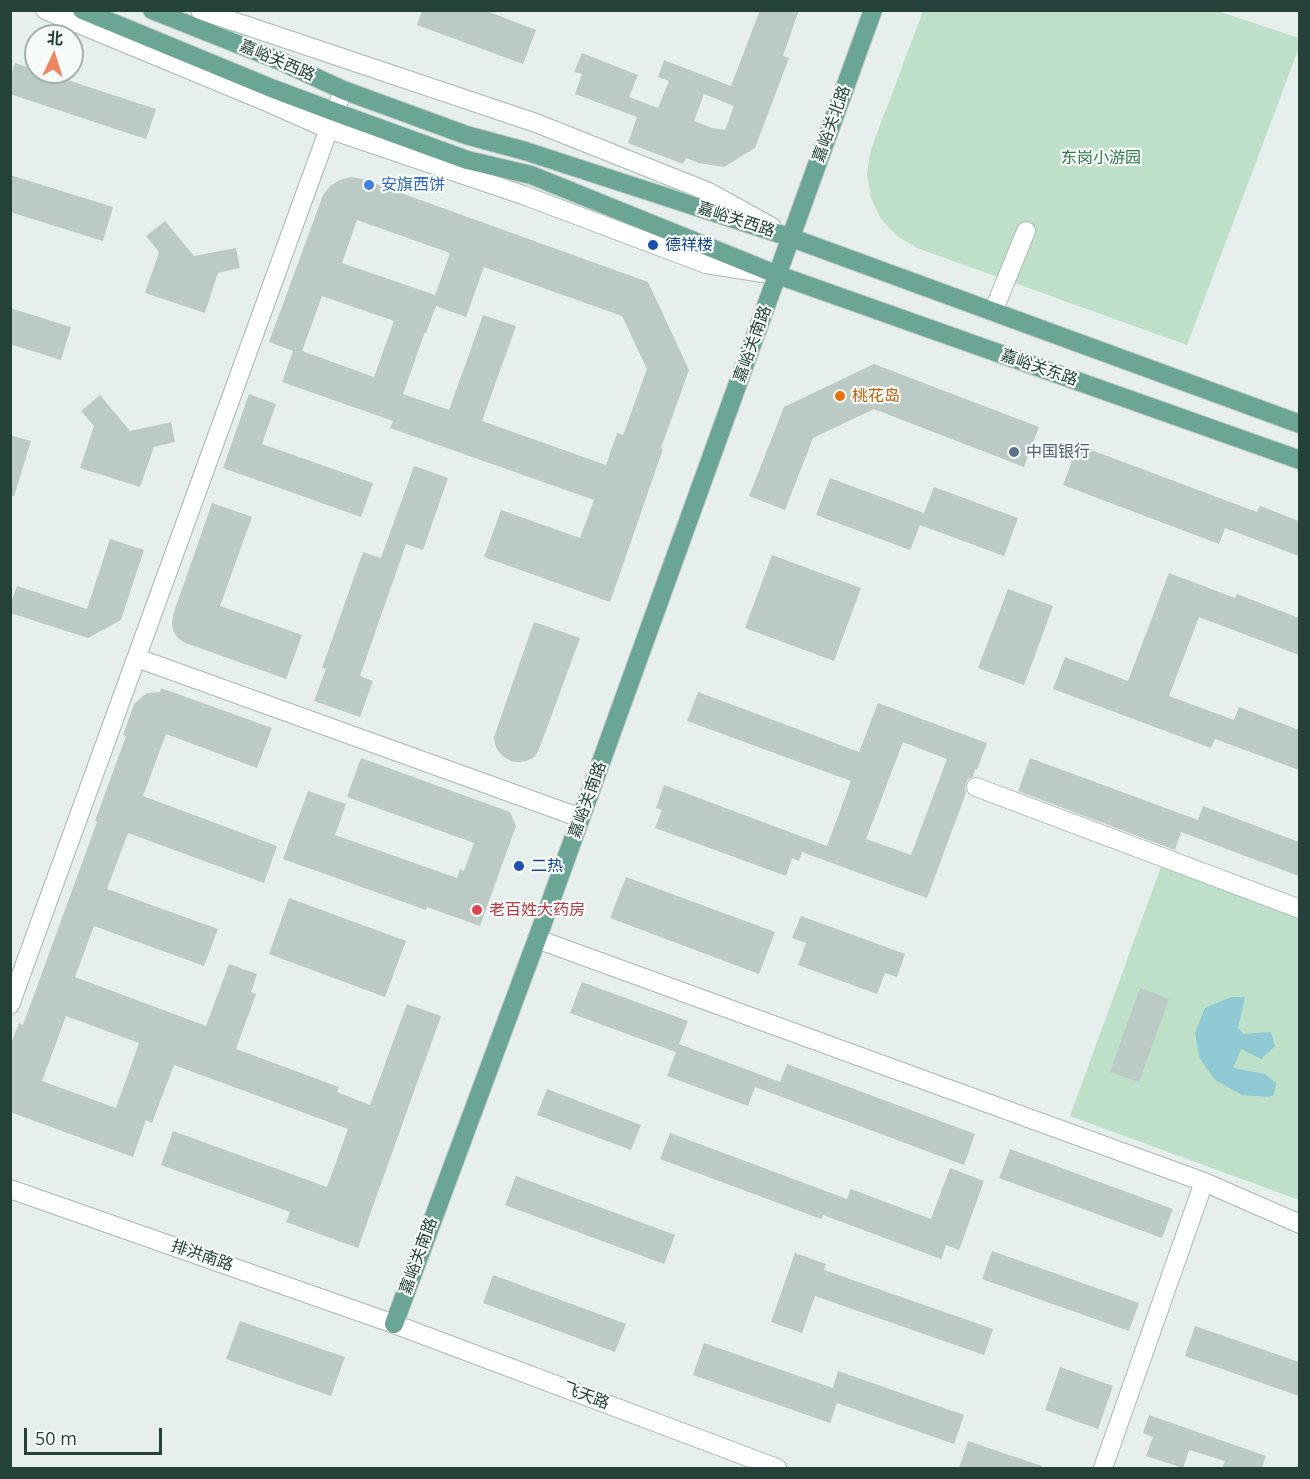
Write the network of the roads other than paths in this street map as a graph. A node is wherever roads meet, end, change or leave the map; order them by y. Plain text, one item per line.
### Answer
1 (45, 10) edge
2 (82, 10) edge
3 (152, 10) edge
4 (200, 10) edge
5 (873, 10) edge
6 (344, 90) junction
7 (332, 121) junction
8 (1026, 231) dead end
9 (792, 238) junction
10 (778, 275) junction
11 (993, 312) junction
12 (1299, 424) edge
13 (1299, 460) edge
14 (137, 658) junction
15 (976, 787) dead end
16 (581, 818) junction
17 (1299, 909) edge
18 (537, 939) junction
19 (10, 1005) edge
20 (1204, 1182) junction
21 (10, 1189) edge
22 (1299, 1224) edge
23 (394, 1324) junction
24 (777, 1468) edge
25 (1102, 1468) edge

1 - 7 street
2 - 7 main road, 嘉峪关西路
3 - 6 main road, 嘉峪关西路
4 - 9 street, 嘉峪关西路
5 - 9 main road, 嘉峪关北路
6 - 7 street
6 - 9 main road, 嘉峪关西路
7 - 10 main road, 嘉峪关西路
7 - 14 street
8 - 11 street
9 - 10 main road, 嘉峪关北路
9 - 11 main road
10 - 13 main road, 嘉峪关东路
10 - 16 main road, 嘉峪关南路
11 - 12 main road
14 - 16 street
14 - 19 street
15 - 17 street
16 - 18 main road, 嘉峪关南路
18 - 20 street
18 - 23 main road, 嘉峪关南路
20 - 22 street
20 - 25 street
21 - 23 street, 排洪南路
23 - 24 street, 飞天路

